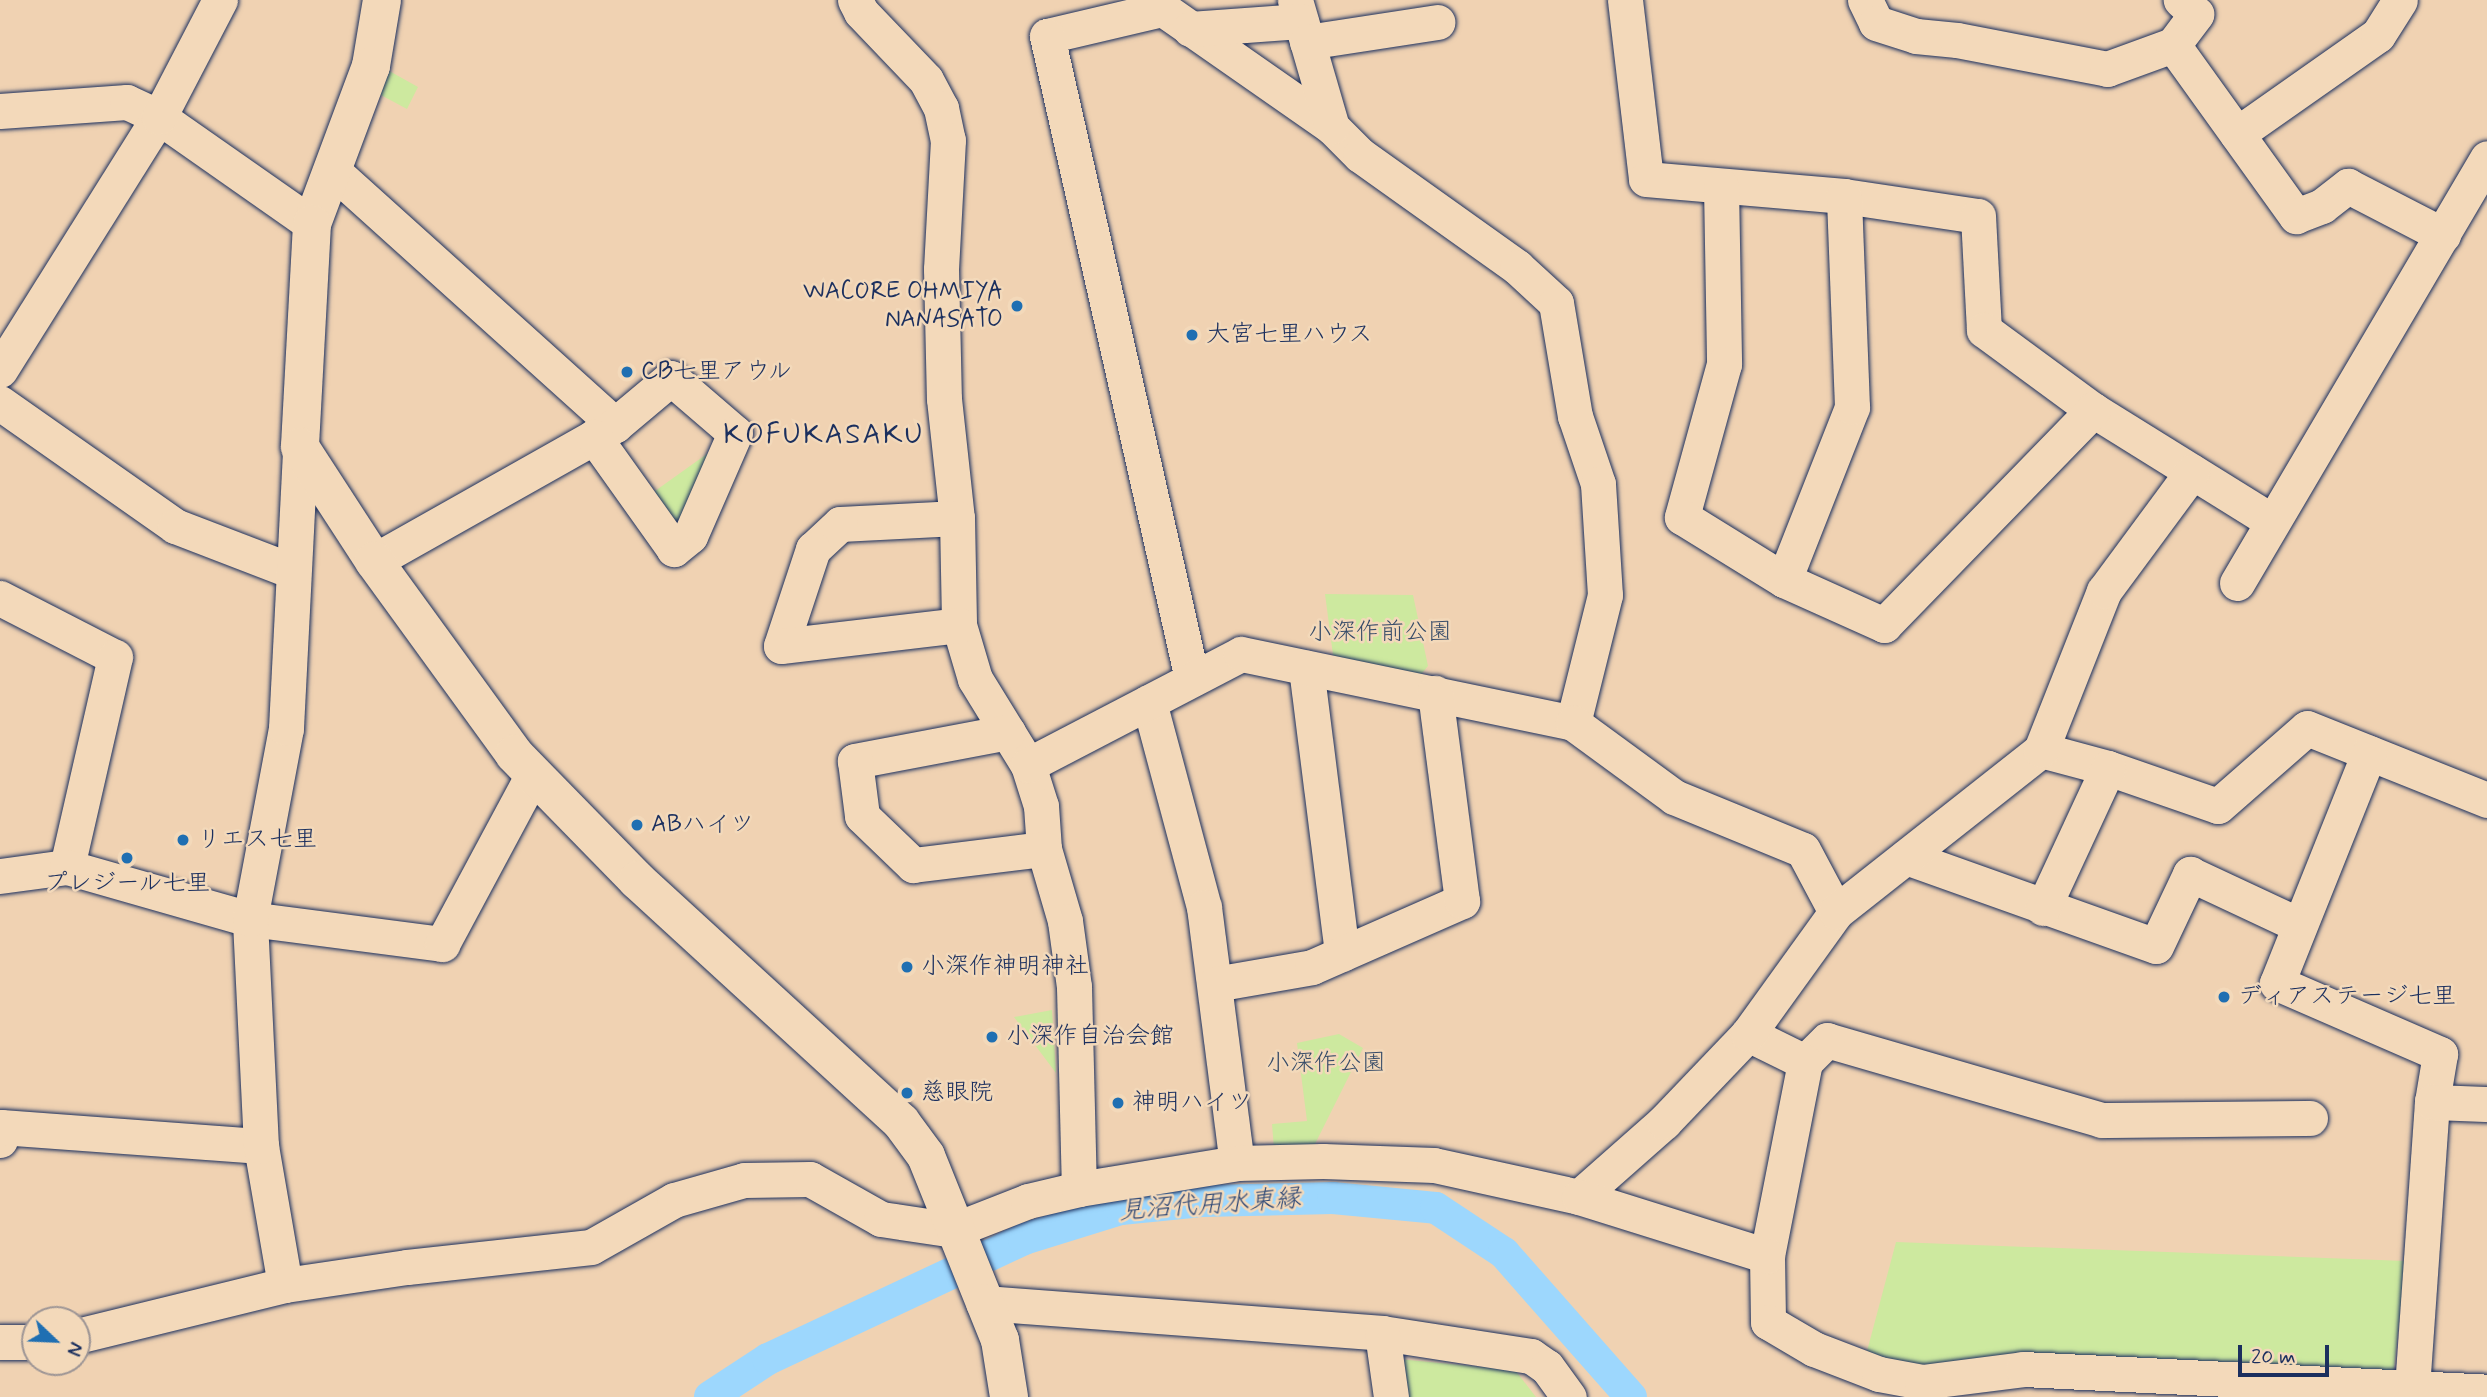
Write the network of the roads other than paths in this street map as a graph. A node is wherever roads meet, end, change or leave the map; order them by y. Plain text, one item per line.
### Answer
1 (220, 0) edge
2 (382, 0) edge
3 (855, 0) edge
4 (1625, 0) edge
5 (1865, 0) edge
6 (2181, 0) edge
7 (2400, 0) edge
8 (1167, 13) edge
9 (1301, 21) edge
10 (1437, 22) dead end
11 (2173, 45) junction
12 (0, 111) edge
13 (159, 117) junction
14 (1332, 127) junction
15 (2237, 134) junction
16 (2487, 158) edge
17 (331, 170) junction
18 (1721, 186) junction
19 (1844, 196) junction
20 (312, 224) junction
21 (2443, 235) junction
22 (14, 327) edge
23 (0, 370) edge
24 (0, 403) edge
25 (2093, 410) junction
26 (300, 447) junction
27 (2192, 472) junction
28 (957, 517) junction
29 (2271, 521) junction
30 (374, 561) junction
31 (292, 571) junction
32 (1784, 580) junction
33 (2237, 583) dead end
34 (0, 598) edge
35 (959, 625) junction
36 (1306, 668) junction
37 (1192, 679) junction
38 (1435, 693) junction
39 (1149, 702) junction
40 (1573, 723) junction
41 (1008, 732) junction
42 (2041, 750) junction
43 (2369, 753) junction
44 (1028, 765) junction
45 (2108, 768) junction
46 (533, 774) junction
47 (2487, 800) edge
48 (1044, 849) junction
49 (1906, 857) junction
50 (67, 867) junction
51 (0, 876) edge
52 (2043, 908) junction
53 (1836, 912) junction
54 (250, 919) junction
55 (2300, 925) junction
56 (1342, 954) junction
57 (1215, 984) junction
58 (1748, 1034) junction
59 (1805, 1062) junction
60 (2432, 1102) junction
61 (2487, 1104) edge
62 (2310, 1118) dead end
63 (0, 1140) edge
64 (261, 1146) junction
65 (1237, 1163) junction
66 (1079, 1189) junction
67 (1579, 1197) junction
68 (956, 1234) junction
69 (1767, 1256) junction
70 (285, 1285) junction
71 (982, 1296) junction
72 (91, 1333) edge
73 (1382, 1333) junction
74 (0, 1342) edge
75 (21, 1342) edge
76 (2412, 1388) junction
77 (2487, 1392) edge
78 (1009, 1397) edge
79 (1391, 1397) edge
80 (1569, 1397) edge

1 - 13 street
2 - 17 street
3 - 28 street
4 - 18 street
5 - 11 street
6 - 11 street
7 - 15 street
8 - 9 street
8 - 14 street
8 - 37 street
9 - 10 street
9 - 14 street
11 - 15 street
12 - 13 street
13 - 20 street
13 - 22 street
14 - 40 street
15 - 21 street
16 - 21 street
17 - 20 street
17 - 30 street
18 - 19 street
18 - 32 street
19 - 25 street
19 - 32 street
20 - 26 street
21 - 29 street
22 - 23 street
24 - 31 street
25 - 27 street
25 - 32 street
26 - 30 street
26 - 31 street
27 - 29 street
27 - 42 street
28 - 35 street
28 - 35 street
29 - 33 street
30 - 46 street
31 - 54 street
34 - 50 street
35 - 41 street
36 - 37 street
36 - 38 street
36 - 56 street
37 - 39 street
38 - 40 street
38 - 56 street
39 - 44 street
39 - 57 street
40 - 53 street
41 - 44 street
41 - 48 street
42 - 45 street
42 - 49 street
43 - 45 street
43 - 47 street
43 - 55 street
44 - 48 street
45 - 52 street
46 - 54 street
46 - 68 street
48 - 66 street
49 - 52 street
49 - 53 street
50 - 51 street
50 - 54 street
52 - 55 street
53 - 58 street
54 - 64 street
55 - 60 street
56 - 57 street
57 - 65 street
58 - 59 street
58 - 67 street
59 - 62 street
59 - 69 street
60 - 61 street
60 - 76 street
63 - 64 street
64 - 70 street
65 - 66 street
65 - 67 street
66 - 68 street
67 - 69 street
68 - 70 street
68 - 71 street
69 - 76 street
70 - 72 street
71 - 73 street
71 - 78 street
73 - 79 street
73 - 80 street
74 - 75 street
76 - 77 street

